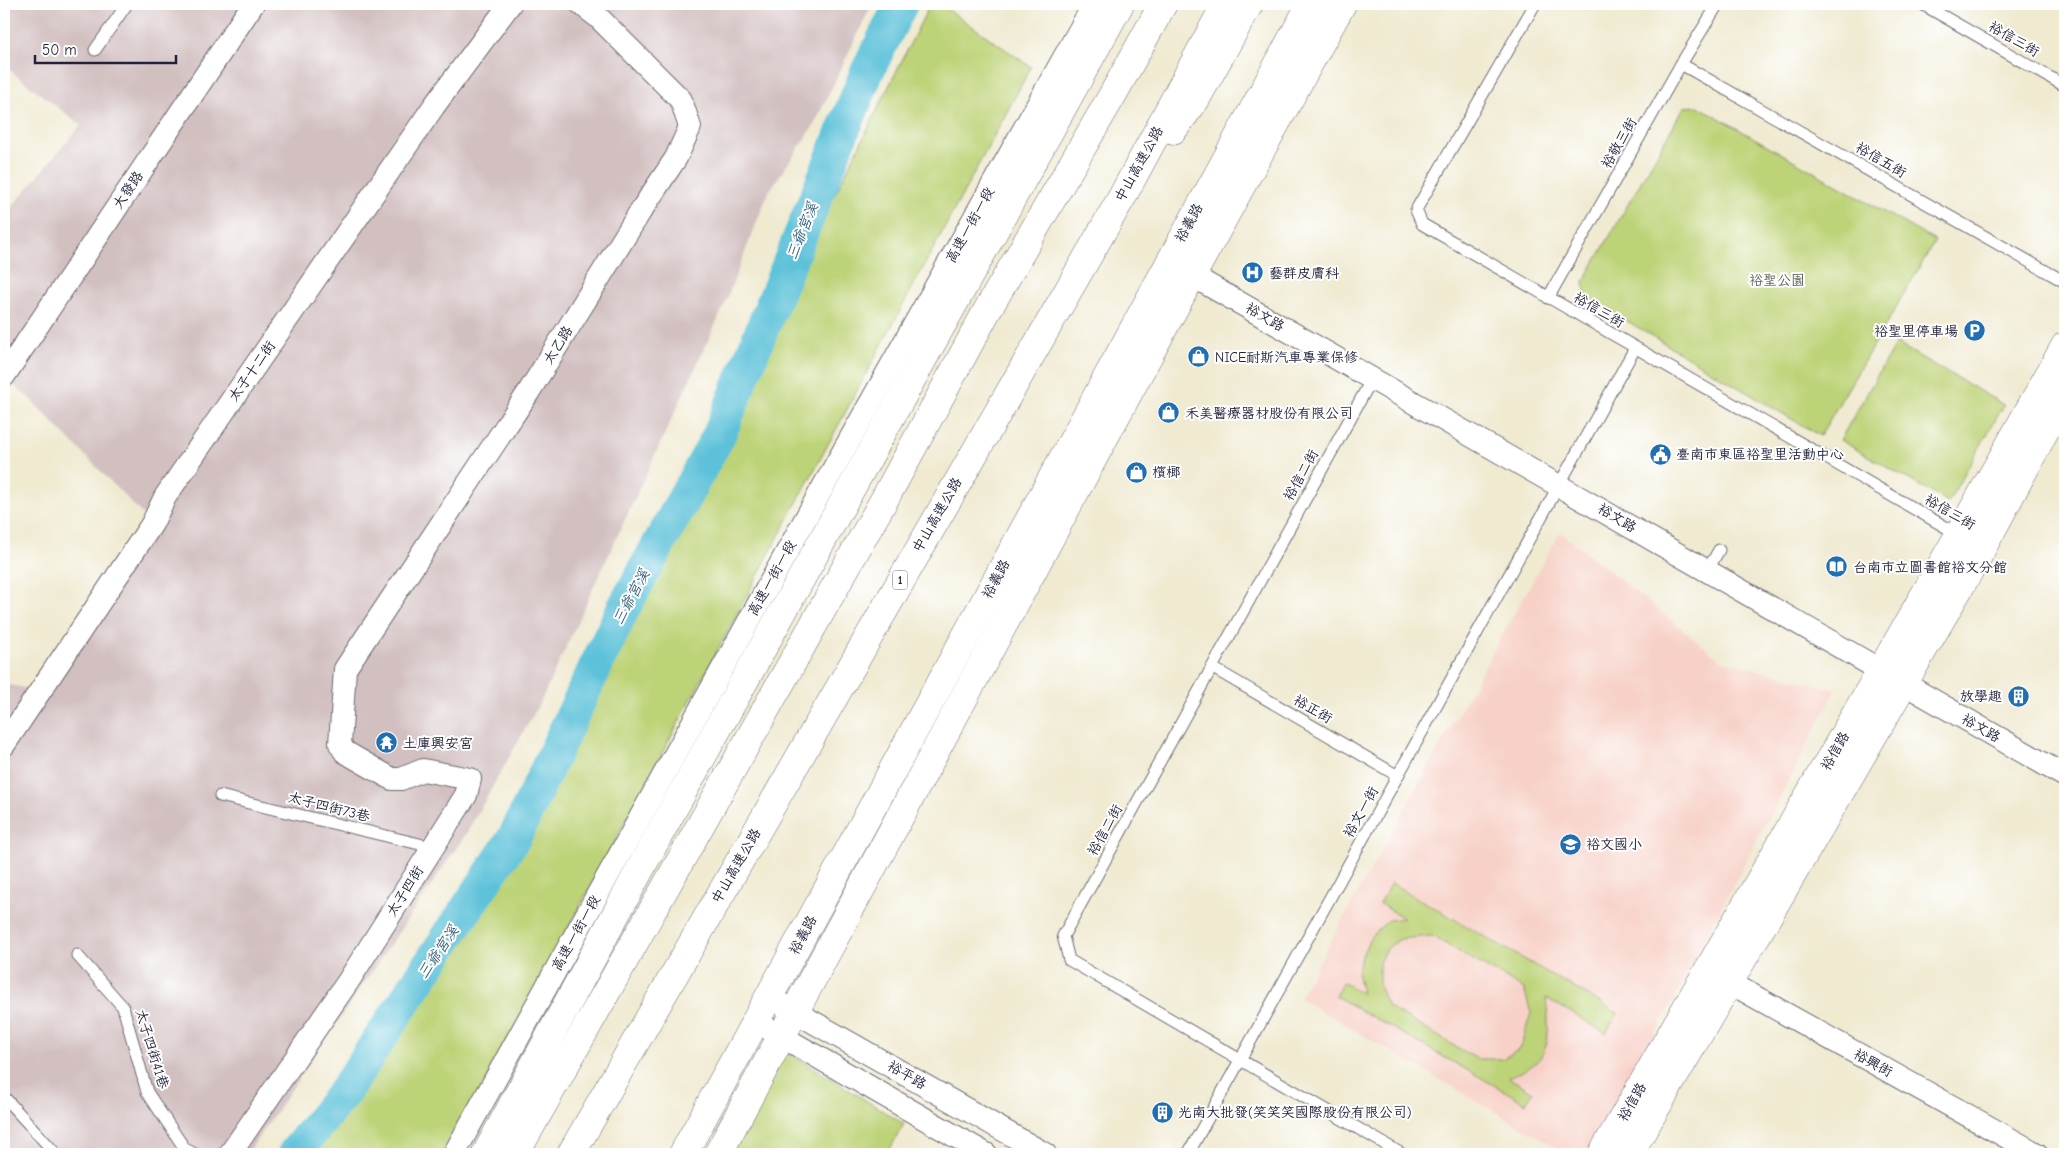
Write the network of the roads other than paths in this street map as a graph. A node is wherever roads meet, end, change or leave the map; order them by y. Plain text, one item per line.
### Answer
1 (127, 4) edge
2 (253, 4) edge
3 (510, 4) edge
4 (581, 4) edge
5 (1094, 4) edge
6 (1120, 4) edge
7 (1163, 4) edge
8 (1226, 4) edge
9 (1249, 4) edge
10 (1311, 4) edge
11 (1342, 4) edge
12 (1535, 4) edge
13 (1718, 4) edge
14 (1922, 4) edge
15 (95, 50) dead end
16 (1682, 64) junction
17 (2065, 86) edge
18 (1122, 197) junction
19 (1168, 262) junction
20 (1192, 275) junction
21 (2065, 282) edge
22 (1548, 298) junction
23 (2065, 346) edge
24 (1635, 348) junction
25 (4, 376) edge
26 (1372, 379) junction
27 (2060, 391) edge
28 (1559, 484) junction
29 (1970, 542) junction
30 (1719, 550) dead end
31 (1706, 571) junction
32 (1212, 668) junction
33 (1892, 677) junction
34 (342, 703) joint
35 (4, 745) edge
36 (1398, 776) junction
37 (2065, 776) edge
38 (220, 796) dead end
39 (432, 847) junction
40 (77, 955) dead end
41 (1719, 977) junction
42 (770, 996) junction
43 (795, 1011) junction
44 (755, 1021) junction
45 (781, 1036) junction
46 (1240, 1060) junction
47 (4, 1097) edge
48 (56, 1154) edge
49 (195, 1154) edge
50 (230, 1154) edge
51 (454, 1154) edge
52 (486, 1154) edge
53 (515, 1154) edge
54 (571, 1154) edge
55 (683, 1154) edge
56 (718, 1154) edge
57 (986, 1154) edge
58 (1045, 1154) edge
59 (1188, 1154) edge
60 (1402, 1154) edge
61 (1602, 1154) edge
62 (1629, 1154) edge
63 (2037, 1154) edge

1 - 15 lane
2 - 25 street, 大發路
3 - 35 street, 太子十二街
4 - 34 street, 太乙路
5 - 51 street, 高速一街一段
6 - 52 main road
7 - 53 main road
8 - 18 main road, 中山高速公路 / 1
9 - 18 main road
10 - 19 main road, 裕義路
11 - 20 main road, 裕義路
12 - 22 lane, 裕信三街
13 - 16 lane, 裕敬三街
14 - 17 lane, 裕信三街
16 - 21 lane, 裕信五街
16 - 22 lane, 裕敬三街
18 - 54 main road, 中山高速公路 / 1
19 - 20 street, 裕文路
19 - 42 main road, 裕義路
20 - 26 street, 裕文路
20 - 43 main road, 裕義路
22 - 24 lane, 裕信三街
23 - 27 main road, 裕信路
24 - 28 lane, 裕文一街
24 - 29 lane, 裕信三街
26 - 28 street, 裕文路
26 - 32 lane, 裕信二街
27 - 29 main road, 裕信路
28 - 31 street, 裕文路
28 - 36 lane, 裕文一街
29 - 33 main road, 裕信路
30 - 31 lane
31 - 33 street, 裕文路
32 - 36 lane, 裕正街
32 - 46 lane, 裕信二街
33 - 37 street, 裕文路
33 - 41 main road, 裕信路
34 - 39 street, 太子四街
36 - 46 lane, 裕文一街
38 - 39 lane, 太子四街73巷
39 - 50 street, 太子四街
40 - 49 lane, 太子四街41巷
41 - 61 main road, 裕信路
41 - 62 main road, 裕信路
41 - 63 street, 裕興街
42 - 43 street, 裕平路
42 - 44 main road, 裕義路
43 - 45 main road, 裕義路
43 - 58 street, 裕平路
44 - 45 street
44 - 55 main road, 裕義路
45 - 56 main road, 裕義路
45 - 57 street
46 - 59 lane, 裕文一街
46 - 60 lane, 裕信二街
47 - 48 lane

